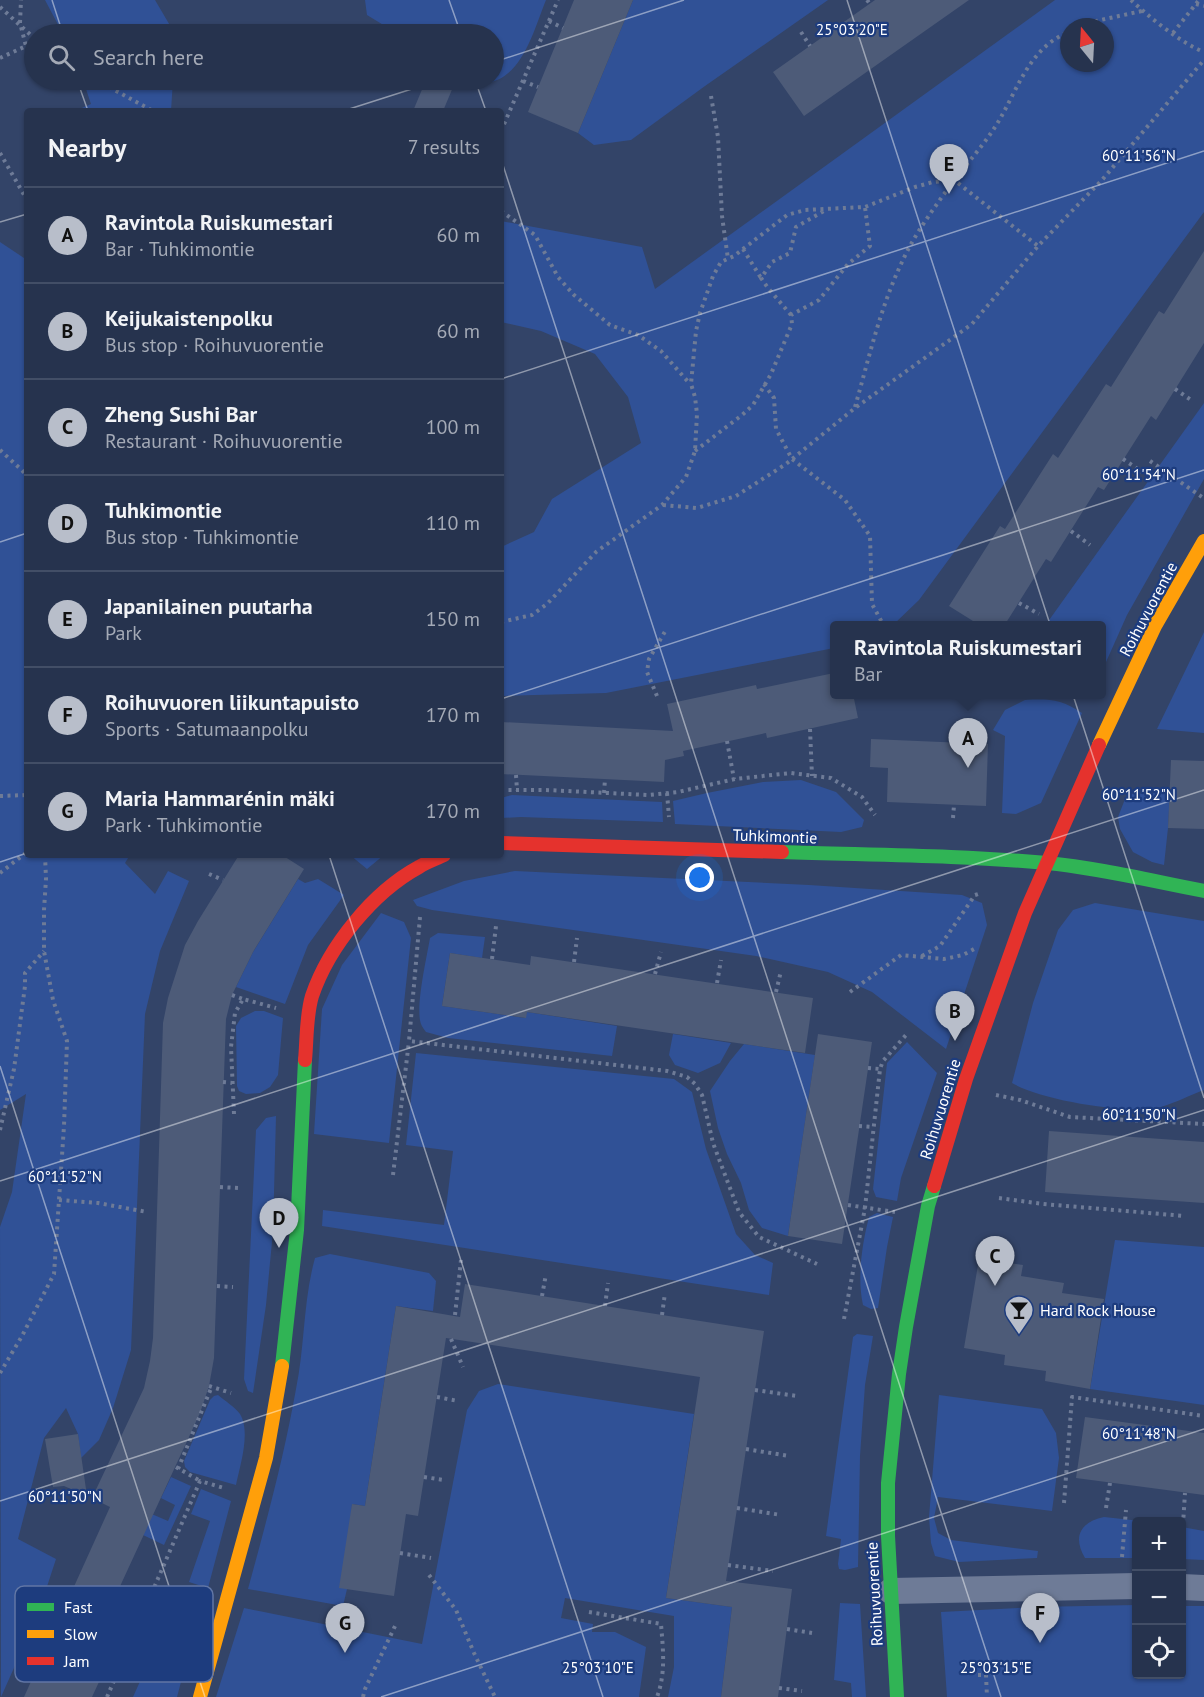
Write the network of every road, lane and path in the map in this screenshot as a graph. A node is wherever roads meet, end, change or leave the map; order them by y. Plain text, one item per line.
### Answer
1 (21, 0) edge
2 (558, 0) edge
3 (1131, 0) edge
4 (1197, 2) edge
5 (1204, 6) edge
6 (0, 7) edge
7 (1142, 11) junction
8 (1110, 18) edge
9 (549, 21) junction
10 (563, 28) dead end
11 (24, 29) edge
12 (801, 32) dead end
13 (1173, 33) junction
14 (1060, 35) edge
15 (24, 38) edge
16 (810, 46) dead end
17 (24, 47) edge
18 (1204, 52) edge
19 (0, 58) edge
20 (1204, 60) edge
21 (523, 81) junction
22 (538, 87) dead end
23 (114, 90) edge
24 (711, 96) dead end
25 (147, 108) edge
26 (504, 124) edge
27 (0, 153) edge
28 (954, 180) junction
29 (24, 195) edge
30 (865, 207) junction
31 (826, 208) junction
32 (504, 213) edge
33 (1038, 246) junction
34 (743, 249) junction
35 (728, 259) junction
36 (761, 278) junction
37 (791, 315) junction
38 (691, 384) junction
39 (764, 384) junction
40 (1175, 388) dead end
41 (1191, 400) dead end
42 (855, 408) junction
43 (0, 450) edge
44 (695, 451) junction
45 (792, 459) junction
46 (1123, 459) dead end
47 (1150, 461) dead end
48 (24, 472) edge
49 (1142, 472) dead end
50 (1202, 496) dead end
51 (662, 505) junction
52 (1071, 531) dead end
53 (1204, 541) edge
54 (1090, 545) dead end
55 (1019, 603) dead end
56 (1039, 614) dead end
57 (881, 621) edge
58 (504, 622) edge
59 (666, 628) dead end
60 (657, 696) dead end
61 (810, 729) dead end
62 (727, 741) dead end
63 (516, 775) dead end
64 (812, 776) junction
65 (604, 779) dead end
66 (735, 779) junction
67 (504, 790) edge
68 (517, 790) junction
69 (604, 793) junction
70 (667, 794) junction
71 (24, 795) edge
72 (0, 796) edge
73 (954, 805) dead end
74 (875, 815) dead end
75 (669, 817) dead end
76 (953, 818) dead end
77 (504, 843) edge
78 (24, 854) edge
79 (45, 858) edge
80 (438, 858) edge
81 (1048, 863) junction
82 (0, 873) edge
83 (209, 874) dead end
84 (223, 880) dead end
85 (989, 889) dead end
86 (1204, 891) edge
87 (420, 917) dead end
88 (496, 926) dead end
89 (577, 938) dead end
90 (981, 948) dead end
91 (44, 951) junction
92 (660, 952) dead end
93 (921, 957) junction
94 (492, 959) dead end
95 (721, 960) dead end
96 (574, 962) dead end
97 (781, 970) dead end
98 (655, 974) dead end
99 (717, 983) dead end
100 (776, 992) dead end
101 (850, 992) dead end
102 (232, 995) dead end
103 (243, 999) junction
104 (280, 1009) dead end
105 (906, 1035) dead end
106 (410, 1041) junction
107 (868, 1068) dead end
108 (880, 1069) junction
109 (223, 1082) dead end
110 (232, 1083) junction
111 (992, 1094) dead end
112 (234, 1114) dead end
113 (1204, 1124) edge
114 (860, 1126) dead end
115 (873, 1127) junction
116 (0, 1130) edge
117 (393, 1176) dead end
118 (220, 1187) dead end
119 (238, 1188) dead end
120 (999, 1198) dead end
121 (59, 1200) junction
122 (848, 1205) dead end
123 (865, 1208) junction
124 (147, 1212) dead end
125 (903, 1213) dead end
126 (1185, 1216) dead end
127 (461, 1260) dead end
128 (817, 1264) dead end
129 (546, 1274) dead end
130 (608, 1283) dead end
131 (217, 1286) dead end
132 (233, 1287) dead end
133 (665, 1293) dead end
134 (542, 1296) dead end
135 (605, 1306) dead end
136 (455, 1315) dead end
137 (662, 1315) dead end
138 (843, 1319) dead end
139 (451, 1339) dead end
140 (463, 1367) dead end
141 (0, 1373) edge
142 (755, 1390) dead end
143 (231, 1393) dead end
144 (797, 1396) dead end
145 (437, 1397) dead end
146 (458, 1401) dead end
147 (1204, 1416) edge
148 (746, 1449) dead end
149 (789, 1456) dead end
150 (424, 1477) dead end
151 (444, 1480) dead end
152 (200, 1481) junction
153 (1110, 1483) dead end
154 (229, 1490) dead end
155 (1185, 1493) dead end
156 (1064, 1503) dead end
157 (737, 1508) dead end
158 (1106, 1508) dead end
159 (1126, 1510) dead end
160 (781, 1515) dead end
161 (1183, 1517) edge
162 (400, 1553) dead end
163 (432, 1558) dead end
164 (1122, 1564) dead end
165 (728, 1565) dead end
166 (774, 1571) dead end
167 (429, 1575) dead end
168 (154, 1586) edge
169 (1132, 1586) edge
170 (1186, 1587) edge
171 (1204, 1588) edge
172 (891, 1591) junction
173 (589, 1612) dead end
174 (396, 1624) dead end
175 (787, 1629) dead end
176 (812, 1633) dead end
177 (213, 1650) edge
178 (978, 1675) dead end
179 (113, 1682) edge
180 (204, 1682) edge
181 (780, 1688) dead end
182 (802, 1691) dead end
183 (107, 1697) edge
184 (200, 1697) edge
185 (363, 1697) edge
186 (495, 1697) edge
187 (657, 1697) edge
188 (897, 1697) edge
189 (987, 1697) edge

1 - 15 path
2 - 9 path
3 - 7 path
4 - 5 path
4 - 13 path
6 - 11 path
7 - 8 path
7 - 13 path
9 - 10 path
9 - 21 path
12 - 16 path
13 - 18 path
14 - 28 path
17 - 19 path
20 - 33 path
21 - 22 path
21 - 26 path
23 - 25 path
24 - 35 path
27 - 29 path
28 - 30 path
28 - 33 path
28 - 42 path
30 - 31 path
30 - 37 path
31 - 34 path
31 - 36 path
32 - 38 path
33 - 42 path
34 - 35 path
34 - 36 path
35 - 38 path
36 - 37 path
37 - 39 path
38 - 44 path
39 - 44 path
39 - 45 path
40 - 41 path
42 - 45 path
43 - 48 path
44 - 51 path
45 - 51 path
45 - 57 path
46 - 49 path
47 - 50 path
51 - 58 path
52 - 54 path
53 - 81 street, Roihuvuorentie
55 - 56 path
59 - 60 path
61 - 64 path
62 - 66 path
63 - 68 path
64 - 66 path
64 - 74 path
65 - 69 path
66 - 70 path
67 - 68 path
68 - 69 path
69 - 70 path
70 - 75 path
71 - 72 path
73 - 76 path
77 - 81 street, Tuhkimontie
78 - 82 path
79 - 91 path
80 - 177 street
81 - 86 street, Tuhkimontie
81 - 172 street, Roihuvuorentie
83 - 84 path
85 - 93 path
87 - 106 path
88 - 94 path
89 - 96 path
90 - 93 path
91 - 116 path
91 - 121 path
92 - 98 path
93 - 101 path
95 - 99 path
97 - 100 path
102 - 103 path
103 - 104 path
103 - 110 path
105 - 108 path
106 - 117 path
106 - 128 path
107 - 108 path
108 - 115 path
109 - 110 path
110 - 112 path
111 - 113 path
114 - 115 path
115 - 123 path
118 - 119 path
120 - 126 path
121 - 124 path
121 - 141 path
122 - 123 path
123 - 125 path
123 - 138 path
127 - 136 path
129 - 134 path
130 - 135 path
131 - 132 path
133 - 137 path
139 - 140 path
142 - 144 path
143 - 152 path
145 - 146 path
147 - 156 path
148 - 149 path
150 - 151 path
152 - 154 path
152 - 168 path
153 - 158 path
155 - 161 path
157 - 160 path
159 - 164 path
162 - 163 path
165 - 166 path
167 - 186 path
169 - 172 street
170 - 171 street
172 - 188 street, Roihuvuorentie
173 - 187 path
174 - 185 path
175 - 176 path
178 - 189 path
179 - 183 path
180 - 184 street
181 - 182 path

